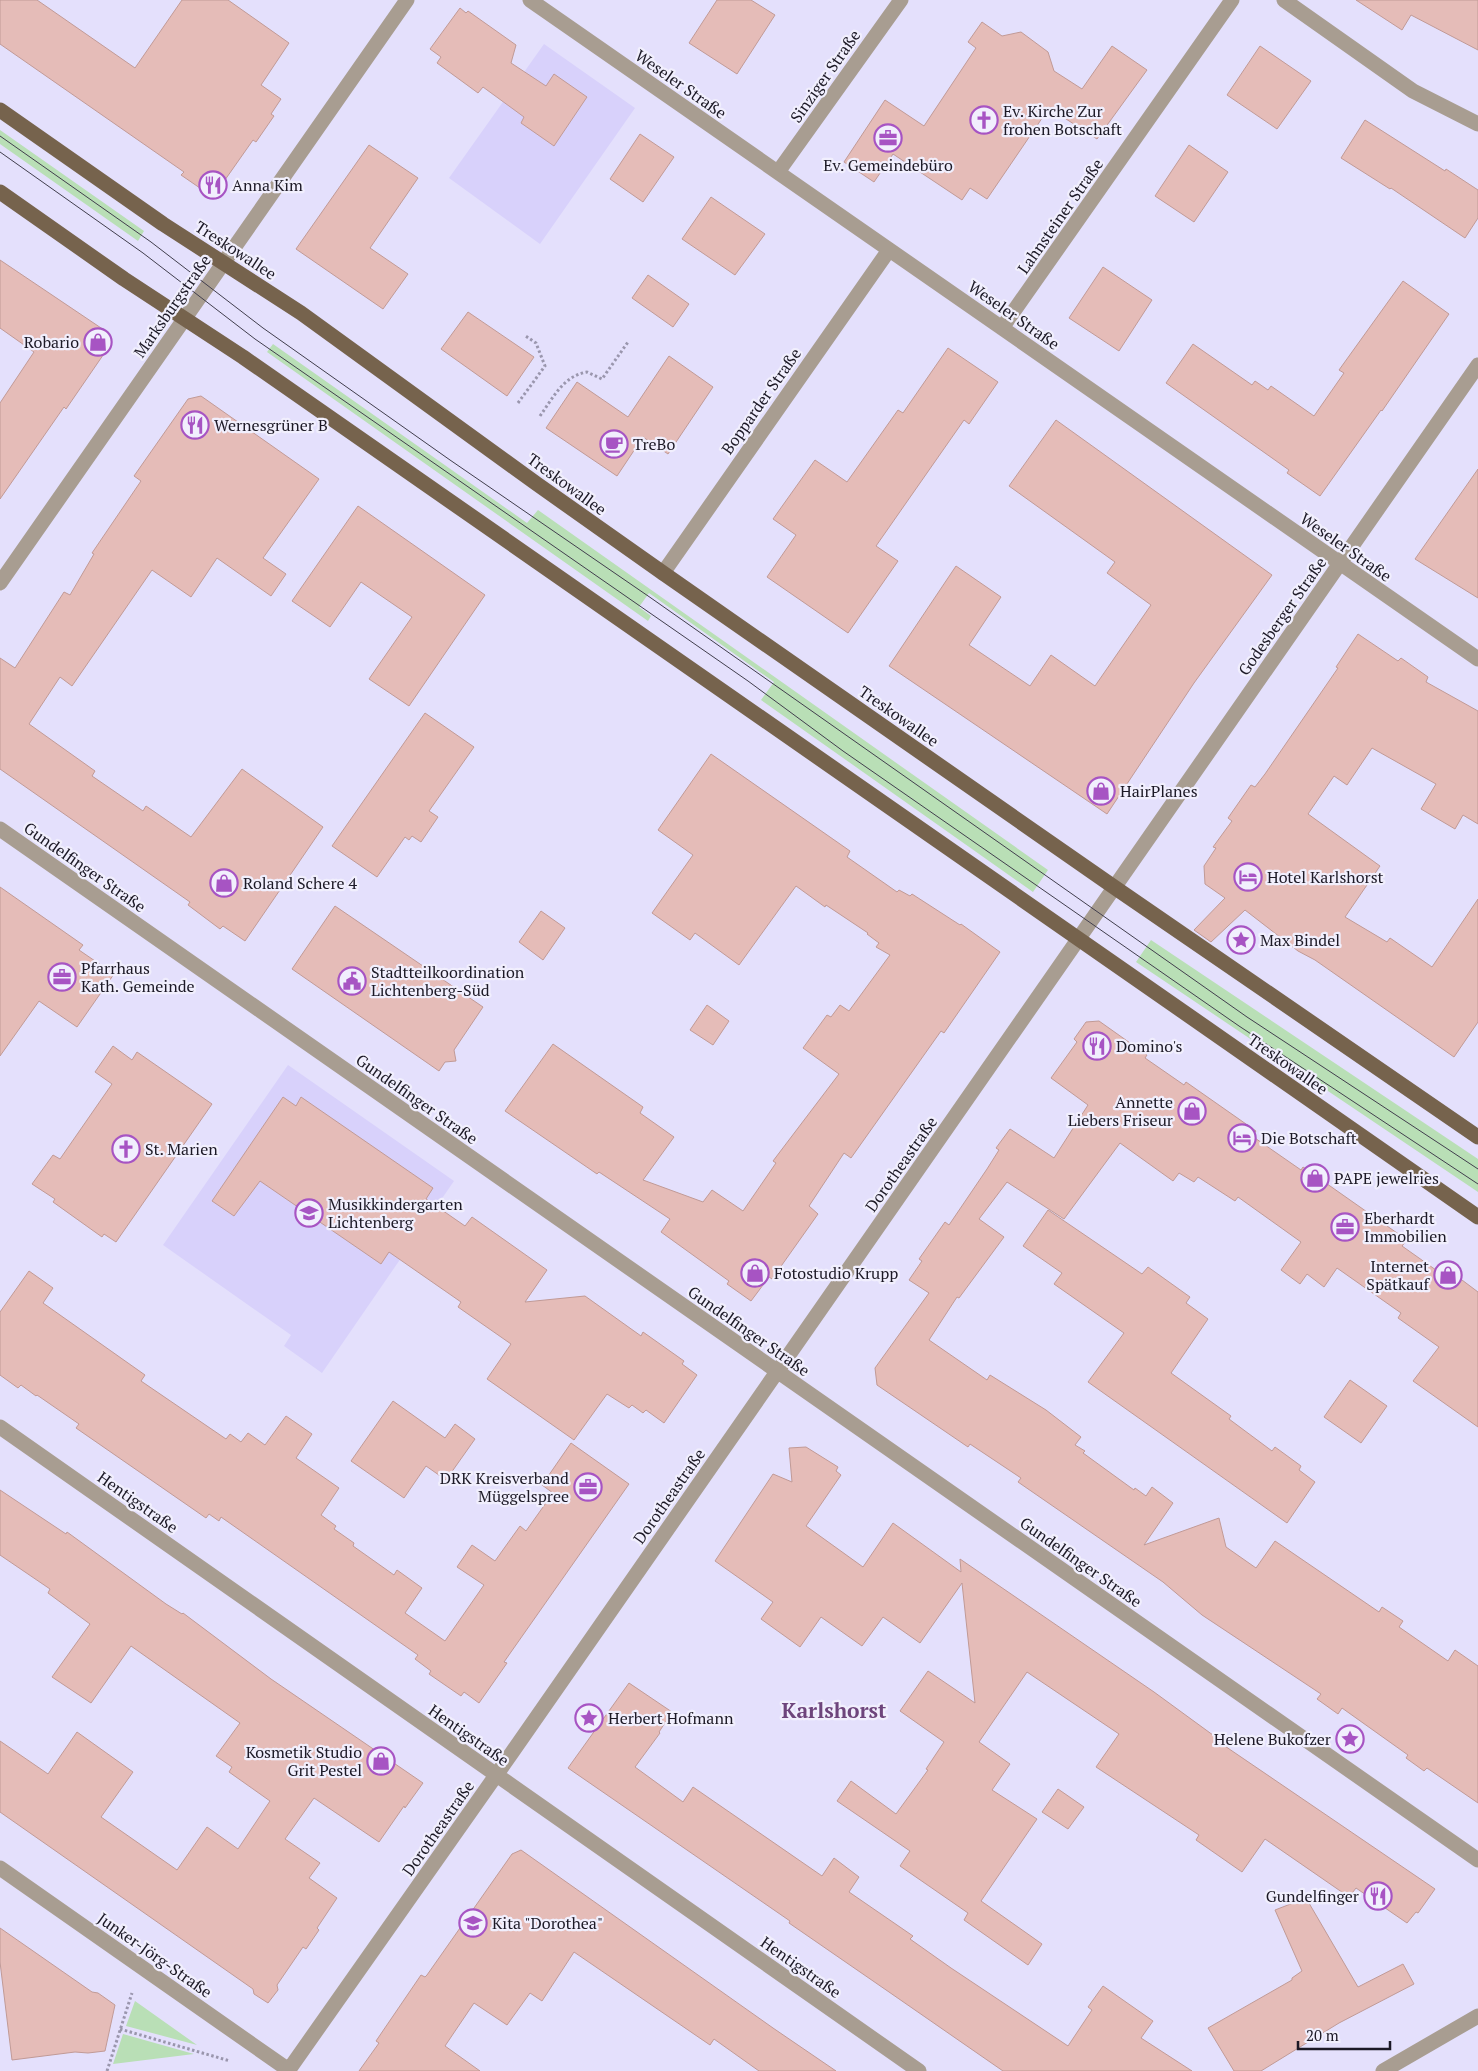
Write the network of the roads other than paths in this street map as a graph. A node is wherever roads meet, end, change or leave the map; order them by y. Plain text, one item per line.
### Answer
1 (407, 0) edge
2 (530, 0) edge
3 (901, 0) edge
4 (1232, 0) edge
5 (1284, 0) edge
6 (0, 110) edge
7 (1478, 124) edge
8 (778, 172) junction
9 (0, 192) edge
10 (889, 250) junction
11 (223, 262) junction
12 (184, 318) junction
13 (1002, 328) junction
14 (1478, 365) edge
15 (1340, 563) junction
16 (663, 573) junction
17 (0, 583) edge
18 (1478, 659) edge
19 (0, 829) edge
20 (1114, 888) junction
21 (1078, 940) junction
22 (1478, 1137) edge
23 (1478, 1217) edge
24 (777, 1372) junction
25 (0, 1427) edge
26 (496, 1775) junction
27 (1478, 1860) edge
28 (0, 1868) edge
29 (1478, 2016) edge
30 (289, 2071) edge
31 (919, 2071) edge
32 (1383, 2071) edge

1 - 11 street, Marksburgstraße
2 - 8 street, Weseler Straße
3 - 8 street, Sinziger Straße
4 - 13 street, Lahnsteiner Straße
5 - 7 street
6 - 11 main road, Treskowallee
8 - 10 street, Weseler Straße
9 - 12 main road, Treskowallee
10 - 13 street, Weseler Straße
10 - 16 street, Bopparder Straße
11 - 12 street, Marksburgstraße
11 - 16 main road, Treskowallee
12 - 17 street, Marksburgstraße
12 - 21 main road, Treskowallee
13 - 15 street, Weseler Straße
14 - 15 street, Godesberger Straße
15 - 18 street, Weseler Straße
15 - 20 street, Godesberger Straße
16 - 20 main road, Treskowallee
19 - 24 street, Gundelfinger Straße
20 - 21 street
20 - 22 main road, Treskowallee
21 - 23 main road, Treskowallee
21 - 24 street, Dorotheastraße
24 - 26 street, Dorotheastraße
24 - 27 street, Gundelfinger Straße
25 - 26 street, Hentigstraße
26 - 30 street, Dorotheastraße
26 - 31 street, Hentigstraße
28 - 30 street, Junker-Jörg-Straße
29 - 32 street

